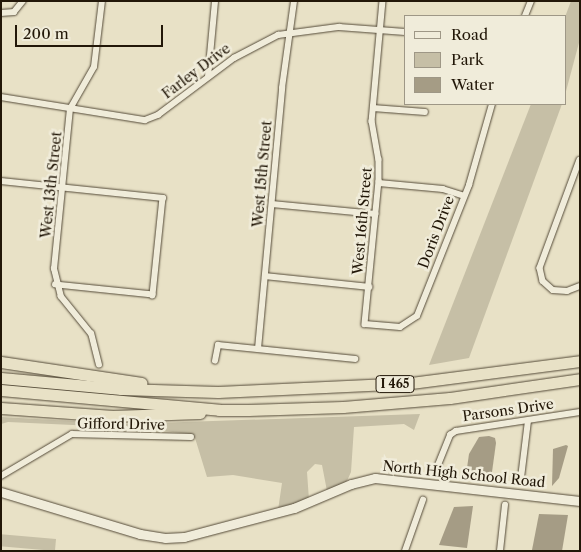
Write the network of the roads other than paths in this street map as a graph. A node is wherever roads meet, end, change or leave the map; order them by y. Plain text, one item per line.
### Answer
1 (102, 1) edge
2 (215, 1) edge
3 (294, 1) edge
4 (383, 1) edge
5 (531, 1) edge
6 (22, 2) edge
7 (1, 13) edge
8 (525, 15) edge
9 (380, 30) junction
10 (291, 32) junction
11 (404, 32) edge
12 (208, 77) junction
13 (1, 97) edge
14 (492, 105) edge
15 (373, 108) junction
16 (70, 109) junction
17 (425, 112) dead end
18 (580, 160) edge
19 (1, 181) edge
20 (379, 183) junction
21 (63, 188) junction
22 (464, 196) junction
23 (272, 204) junction
24 (376, 214) junction
25 (265, 276) junction
26 (56, 286) junction
27 (580, 286) edge
28 (369, 287) junction
29 (365, 324) joint
30 (258, 349) junction
31 (355, 359) dead end
32 (215, 361) dead end
33 (580, 361) edge
34 (1, 362) edge
35 (99, 365) dead end
36 (1, 378) edge
37 (580, 380) edge
38 (1, 390) edge
39 (179, 391) junction
40 (1, 408) edge
41 (219, 410) junction
42 (580, 412) edge
43 (528, 421) junction
44 (191, 437) dead end
45 (436, 470) dead end
46 (1, 476) edge
47 (521, 478) dead end
48 (1, 492) edge
49 (423, 500) dead end
50 (580, 501) edge
51 (505, 505) dead end
52 (405, 551) edge
53 (500, 551) edge

1 - 16 street, West 13th Street
2 - 12 street
3 - 10 street, West 15th Street
4 - 9 street, West 16th Street
5 - 8 street
6 - 7 street
9 - 10 street, Farley Drive
9 - 11 street, Farley Drive
9 - 15 street, West 16th Street
10 - 12 street, Farley Drive
10 - 23 street, West 15th Street
12 - 16 street, Farley Drive
13 - 16 street, Farley Drive
14 - 22 street, Doris Drive
15 - 17 street
15 - 20 street, West 16th Street
16 - 21 street, West 13th Street
18 - 27 street
19 - 21 street
20 - 22 street
20 - 24 street, West 16th Street
21 - 26 street, West 13th Street
21 - 26 street
22 - 29 street, Doris Drive
23 - 24 street
23 - 25 street, West 15th Street
24 - 28 street, West 16th Street
25 - 28 street
25 - 30 street, West 15th Street
26 - 35 street
28 - 29 street, West 16th Street
30 - 31 street
30 - 32 street
33 - 39 highway, I 465
34 - 39 highway
36 - 39 highway, I 465
37 - 41 highway, I 465
38 - 41 highway, I 465
40 - 41 highway
42 - 43 street, Parsons Drive
43 - 45 street, Parsons Drive
43 - 47 street
44 - 46 street, Gifford Drive
48 - 50 street, North High School Road
49 - 52 street
51 - 53 street

